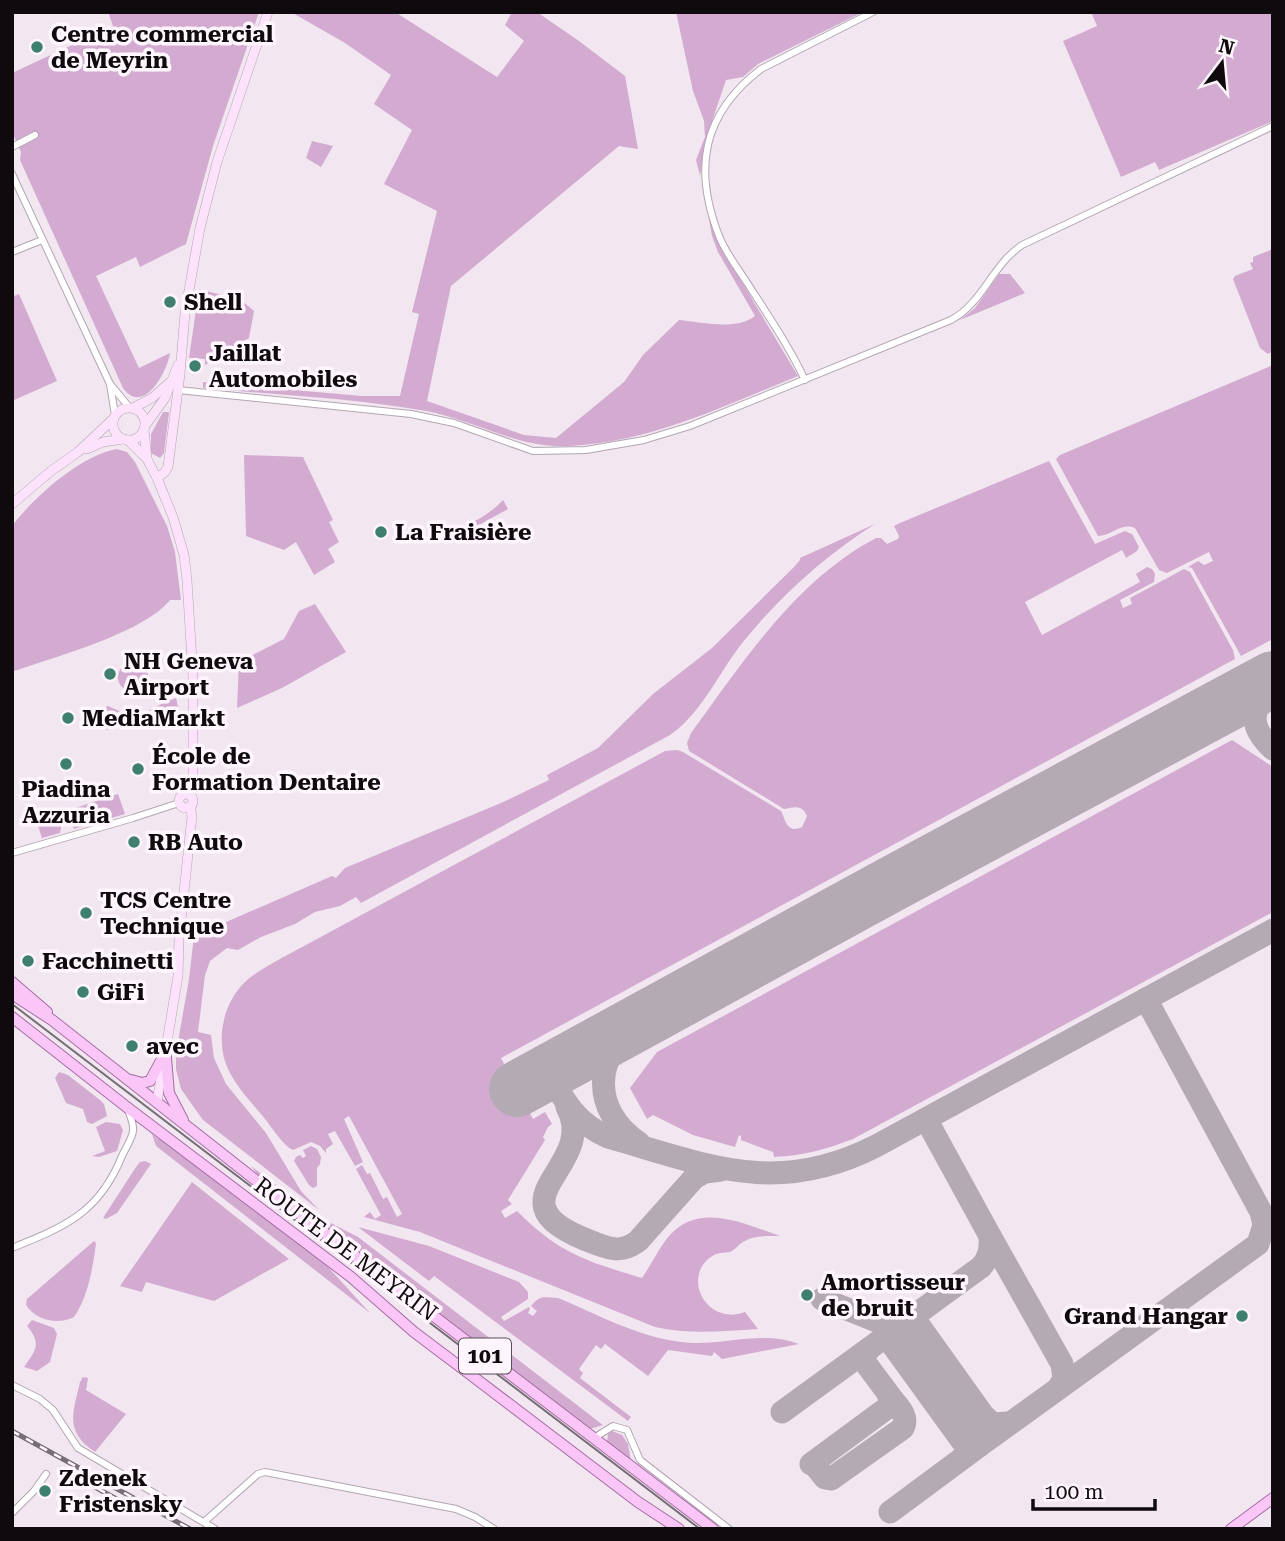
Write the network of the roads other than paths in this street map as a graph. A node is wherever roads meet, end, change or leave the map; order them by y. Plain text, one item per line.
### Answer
1 (268, 12) edge
2 (873, 12) edge
3 (1273, 127) edge
4 (34, 135) dead end
5 (12, 147) edge
6 (12, 174) edge
7 (42, 240) junction
8 (12, 252) edge
9 (180, 360) junction
10 (171, 380) junction
11 (805, 380) junction
12 (110, 384) junction
13 (178, 390) junction
14 (131, 407) junction
15 (114, 417) junction
16 (144, 428) junction
17 (125, 440) junction
18 (78, 452) junction
19 (147, 459) junction
20 (157, 478) junction
21 (14, 505) edge
22 (189, 794) junction
23 (179, 803) junction
24 (190, 806) junction
25 (12, 853) edge
26 (12, 982) edge
27 (12, 994) edge
28 (12, 1017) edge
29 (52, 1020) junction
30 (164, 1052) junction
31 (127, 1079) junction
32 (157, 1102) junction
33 (128, 1108) junction
34 (186, 1125) junction
35 (154, 1128) junction
36 (134, 1130) junction
37 (12, 1248) edge
38 (12, 1385) edge
39 (594, 1438) junction
40 (46, 1474) dead end
41 (1273, 1498) edge
42 (12, 1513) edge
43 (204, 1522) junction
44 (215, 1529) edge
45 (494, 1529) edge
46 (679, 1529) edge
47 (713, 1529) edge
48 (729, 1529) edge
49 (1231, 1529) edge

1 - 9 main road
2 - 11 street
3 - 11 street
4 - 5 street
6 - 7 street
7 - 8 street
7 - 12 street
9 - 10 main road
9 - 13 main road
10 - 14 main road
10 - 16 main road
11 - 13 street
12 - 14 street
12 - 15 street
13 - 20 main road
14 - 15 main road
14 - 16 main road
15 - 17 main road
15 - 18 main road
16 - 17 main road
16 - 19 main road
17 - 18 main road
17 - 19 main road
18 - 21 main road
19 - 20 main road
20 - 22 main road
22 - 23 main road
22 - 24 main road
23 - 24 main road
23 - 25 street
24 - 30 main road
26 - 29 main road
27 - 29 main road, ROUTE DE MEYRIN / 101
28 - 33 main road, ROUTE DE MEYRIN / 101
29 - 31 main road, ROUTE DE MEYRIN / 101
30 - 31 main road
30 - 32 main road
30 - 34 main road
31 - 32 main road, ROUTE DE MEYRIN / 101
32 - 34 main road, ROUTE DE MEYRIN / 101
32 - 35 main road
33 - 35 main road, ROUTE DE MEYRIN / 101
33 - 36 street
34 - 39 main road, ROUTE DE MEYRIN / 101
35 - 36 street
35 - 46 main road, ROUTE DE MEYRIN / 101
36 - 37 street
38 - 43 street
39 - 47 main road, ROUTE DE MEYRIN / 101
39 - 48 street
40 - 42 street
41 - 49 main road
43 - 44 street
43 - 45 street

